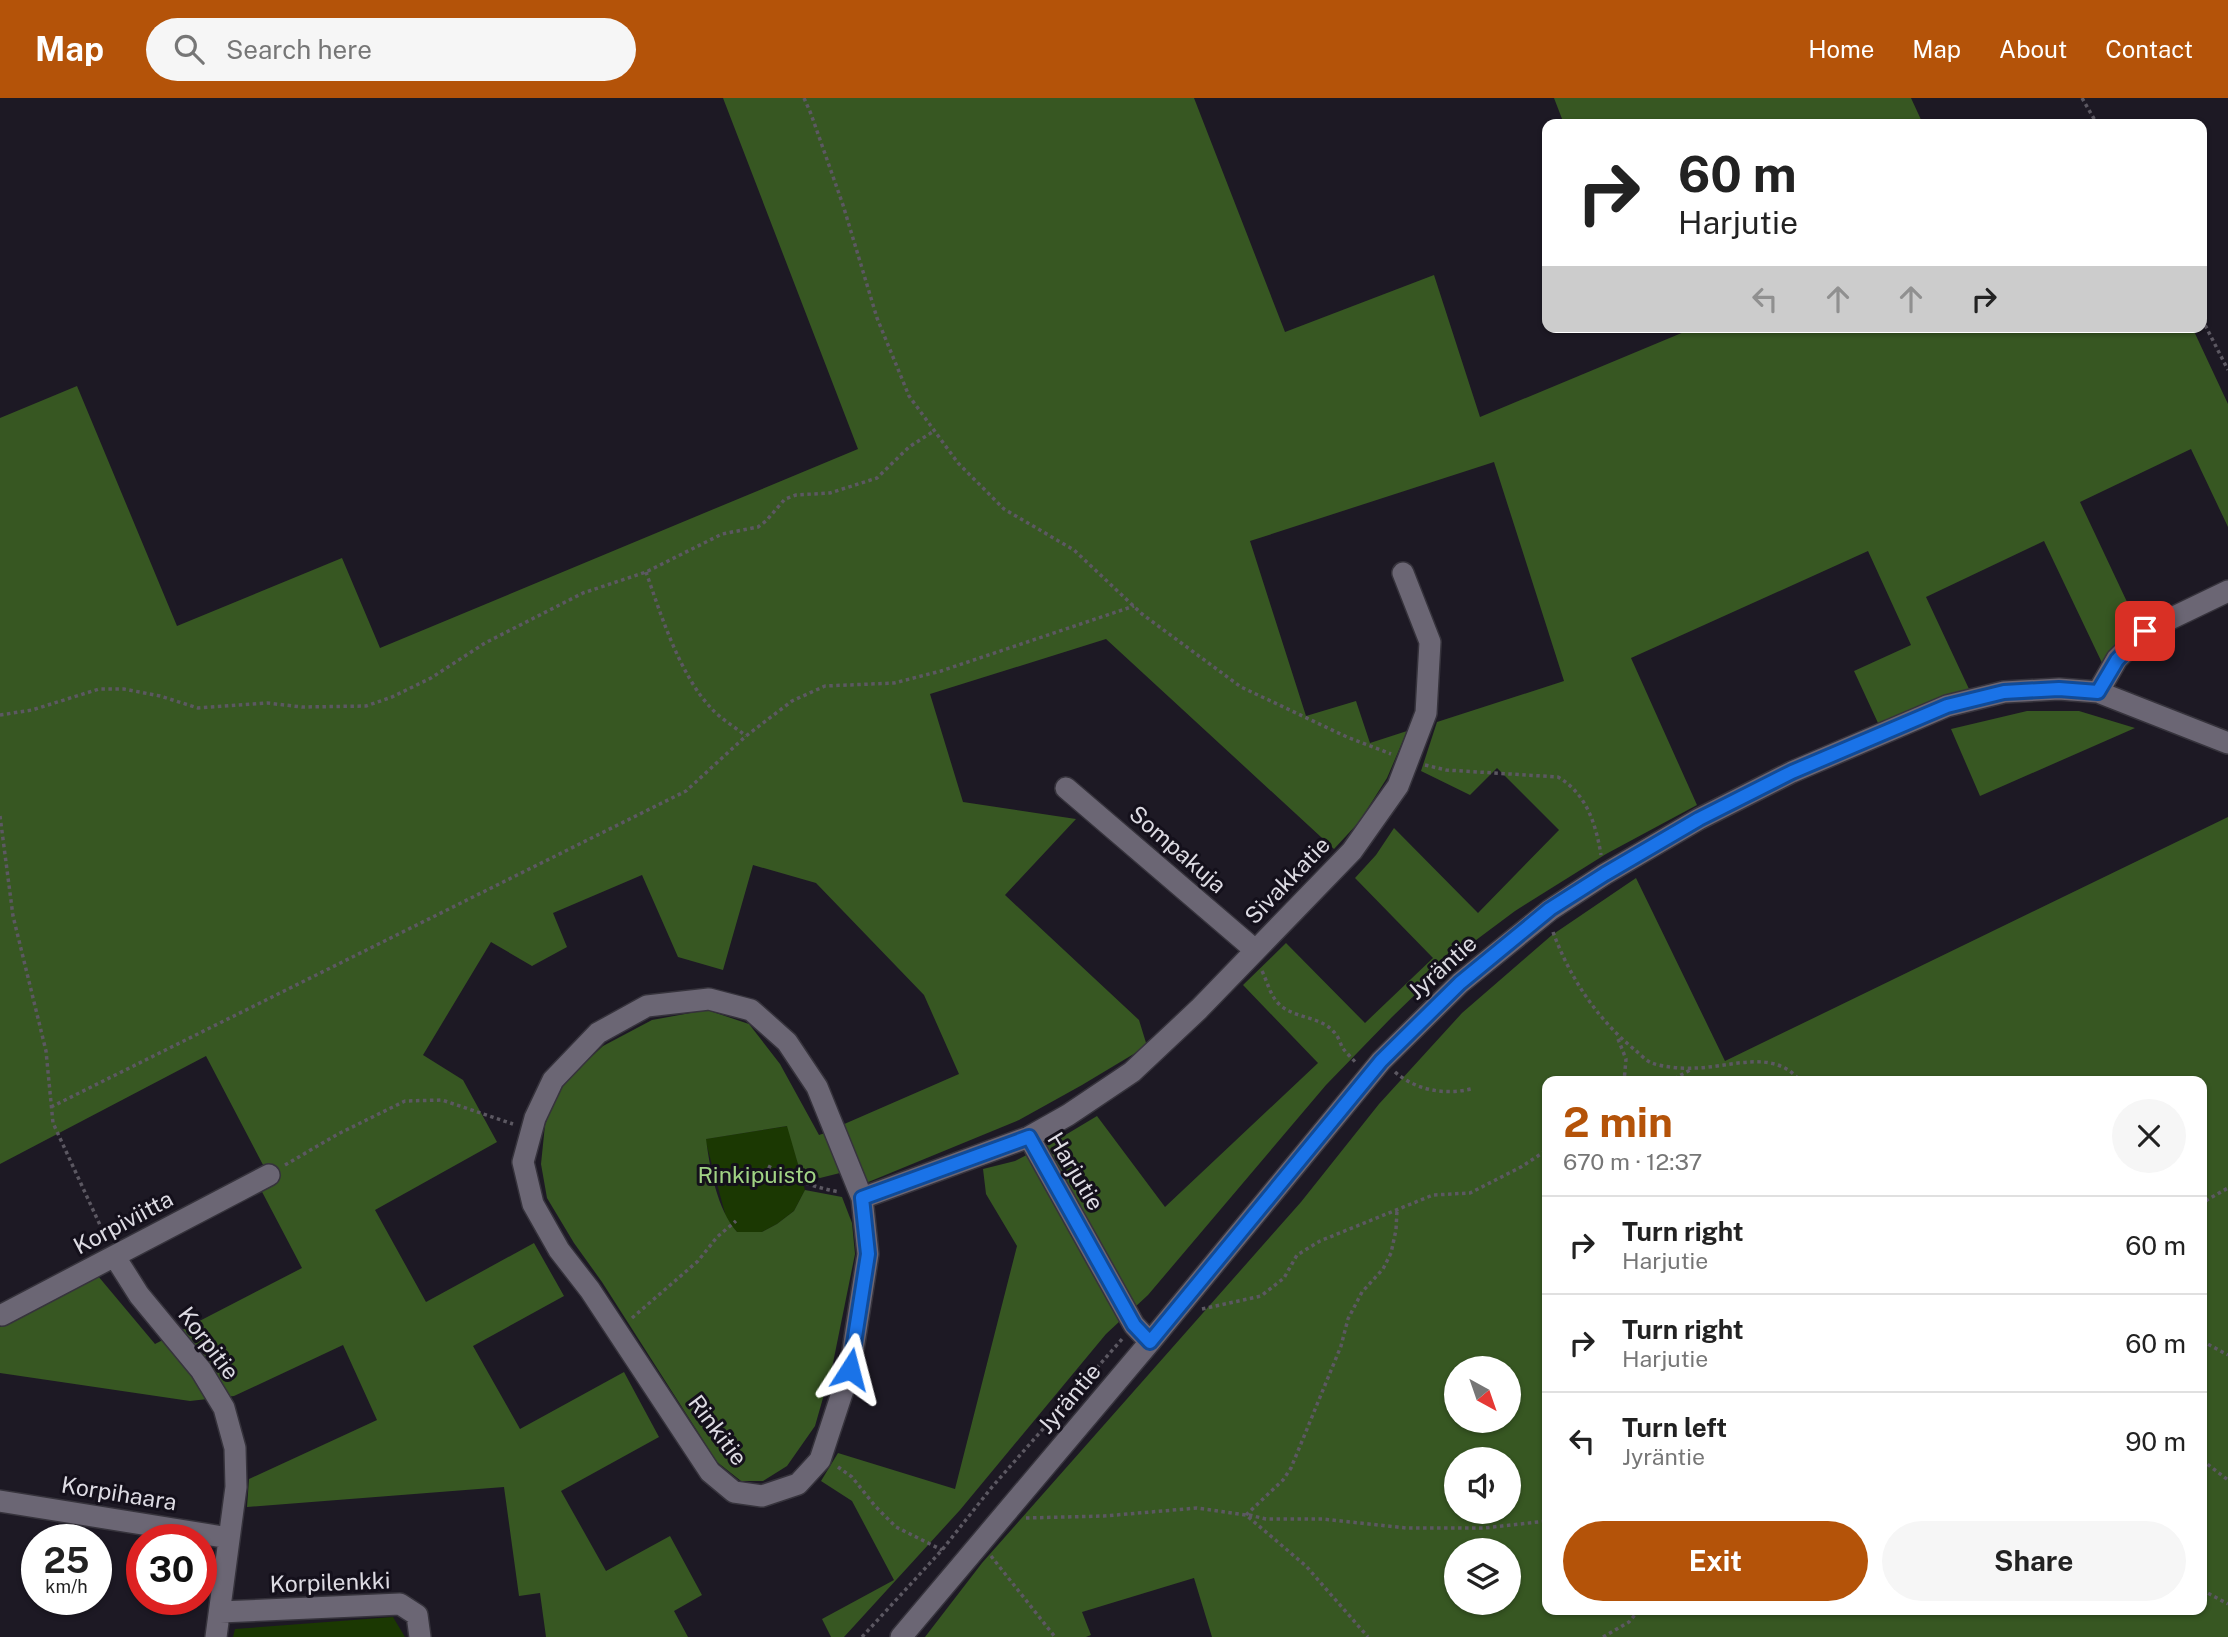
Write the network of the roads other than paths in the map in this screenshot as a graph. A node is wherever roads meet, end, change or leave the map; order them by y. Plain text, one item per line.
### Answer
1 (1403, 573) dead end
2 (2228, 591) edge
3 (2098, 692) junction
4 (2228, 743) edge
5 (1066, 788) dead end
6 (1252, 954) junction
7 (1029, 1137) junction
8 (269, 1175) road end
9 (861, 1195) junction
10 (115, 1257) junction
11 (2, 1315) edge
12 (1150, 1342) junction
13 (0, 1501) edge
14 (229, 1538) junction
15 (220, 1612) junction
16 (216, 1637) edge
17 (420, 1637) edge
18 (901, 1637) edge

1 - 6 street, Sivakkatie
2 - 3 street
3 - 4 street, Jyräntie
3 - 12 street, Jyräntie
5 - 6 street, Sompakuja
6 - 7 street, Sivakkatie
7 - 9 street, Harjutie
7 - 12 street, Harjutie
8 - 10 street, Korpiviitta
9 - 9 street, Rinkitie
10 - 11 street, Korpiviitta
10 - 14 street, Korpitie
12 - 18 street, Jyräntie
13 - 14 street, Korpihaara
14 - 15 street, Korpitie
15 - 16 street, Korpitie
15 - 17 street, Korpilenkki

